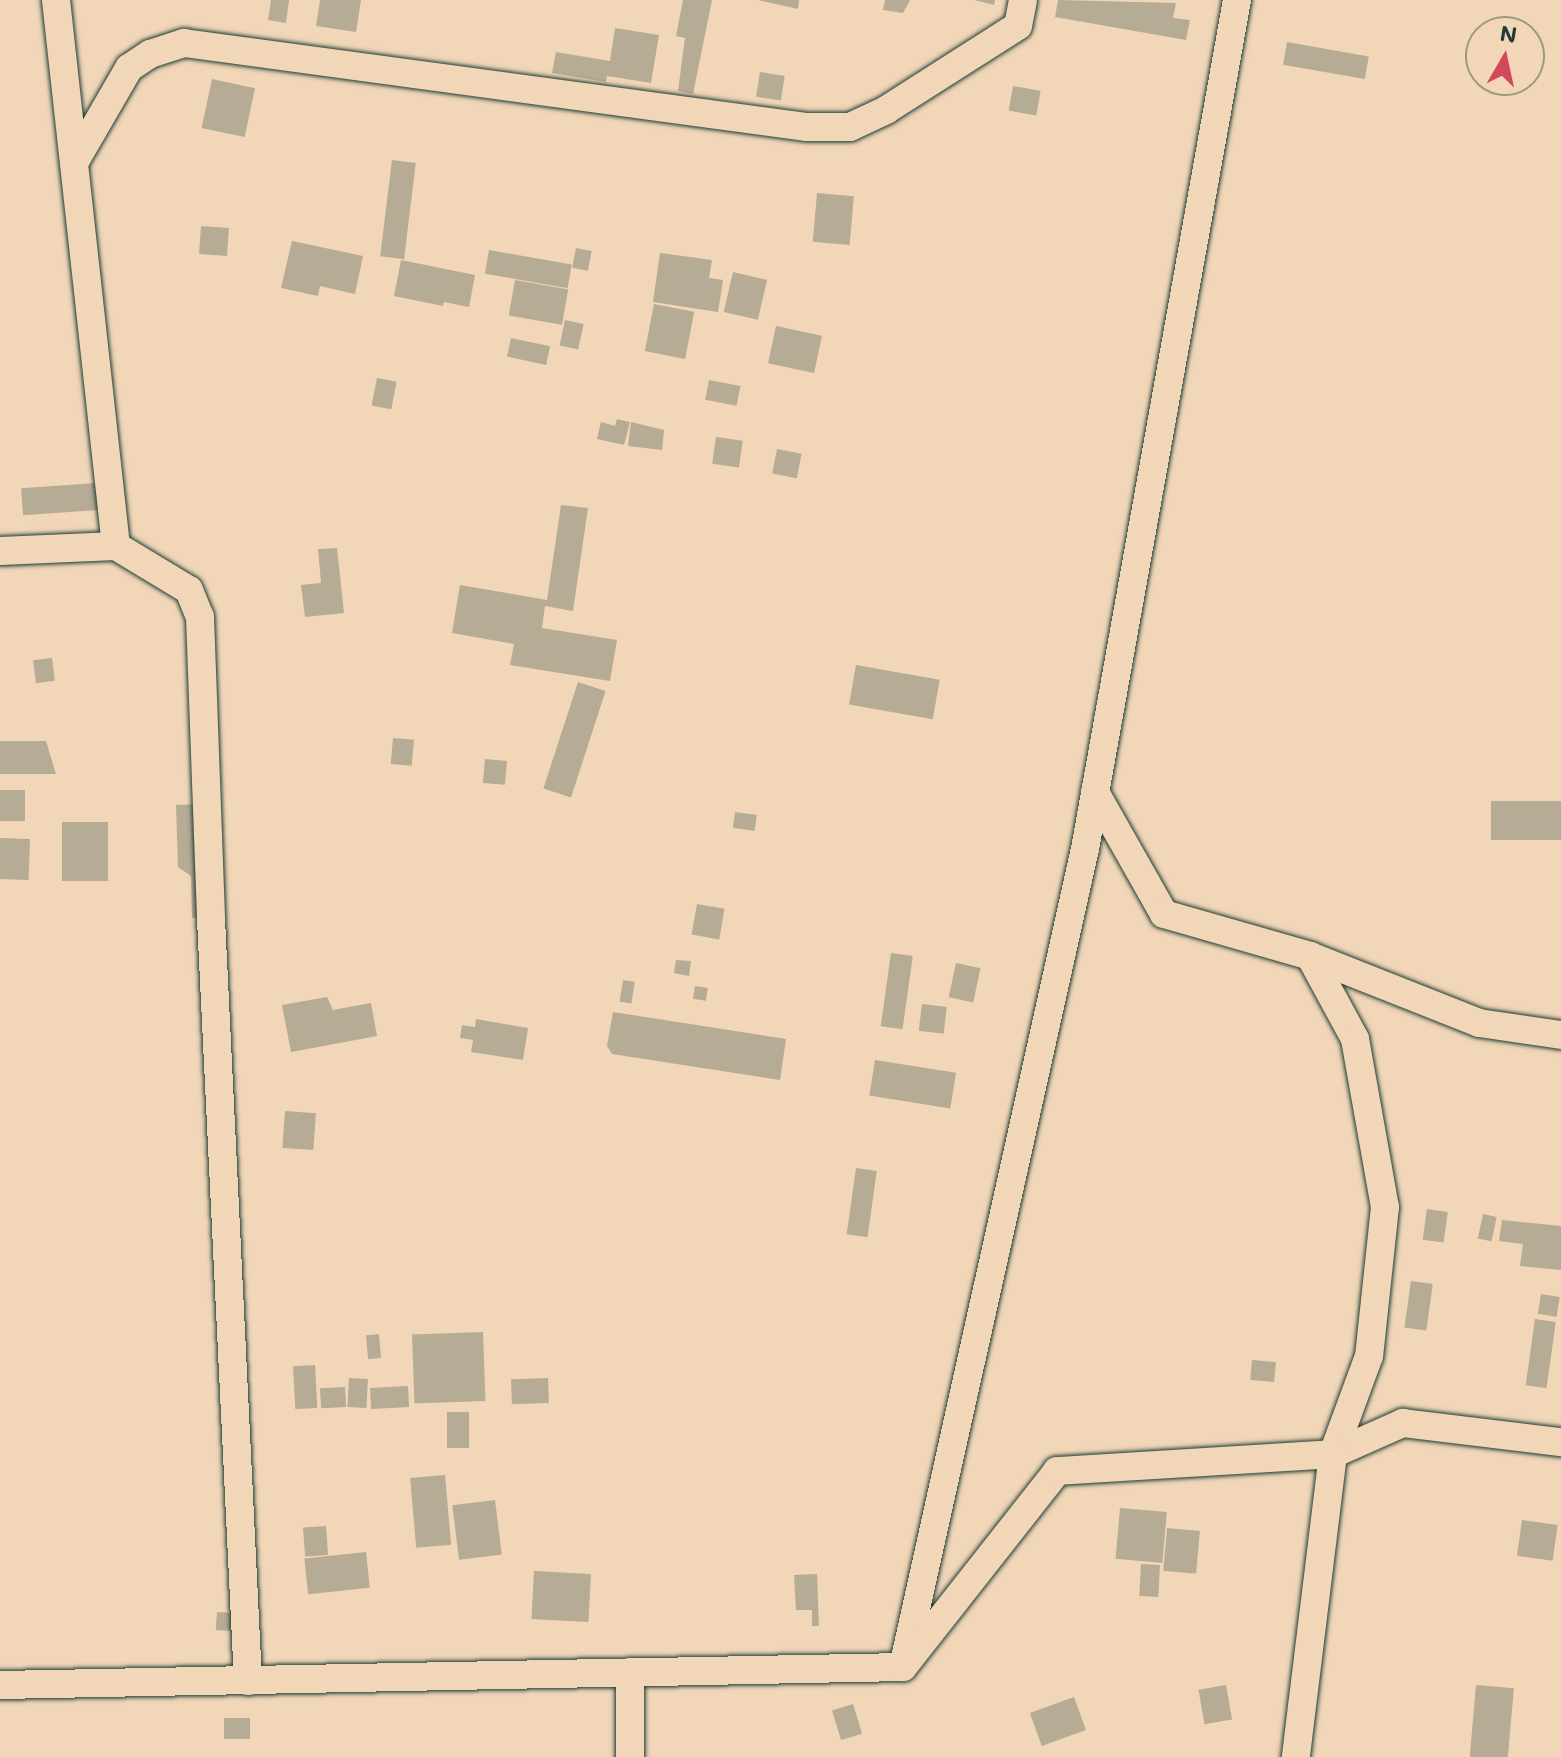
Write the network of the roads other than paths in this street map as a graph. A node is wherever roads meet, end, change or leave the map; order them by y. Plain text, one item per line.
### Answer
1 (56, 0) edge
2 (1023, 0) edge
3 (1237, 0) edge
4 (74, 163) junction
5 (116, 546) junction
6 (0, 551) edge
7 (1095, 792) junction
8 (1310, 956) junction
9 (1561, 1035) edge
10 (1561, 1442) edge
11 (1333, 1454) junction
12 (903, 1667) junction
13 (630, 1672) junction
14 (248, 1681) junction
15 (0, 1685) edge
16 (630, 1757) edge
17 (1296, 1757) edge

1 - 4 street
2 - 4 street
3 - 7 street
4 - 5 street
5 - 6 street
5 - 14 street
7 - 8 street
7 - 12 street
8 - 9 street
8 - 11 street
10 - 11 street
11 - 12 street
11 - 17 street
12 - 13 street
13 - 14 street
13 - 16 street
14 - 15 street

